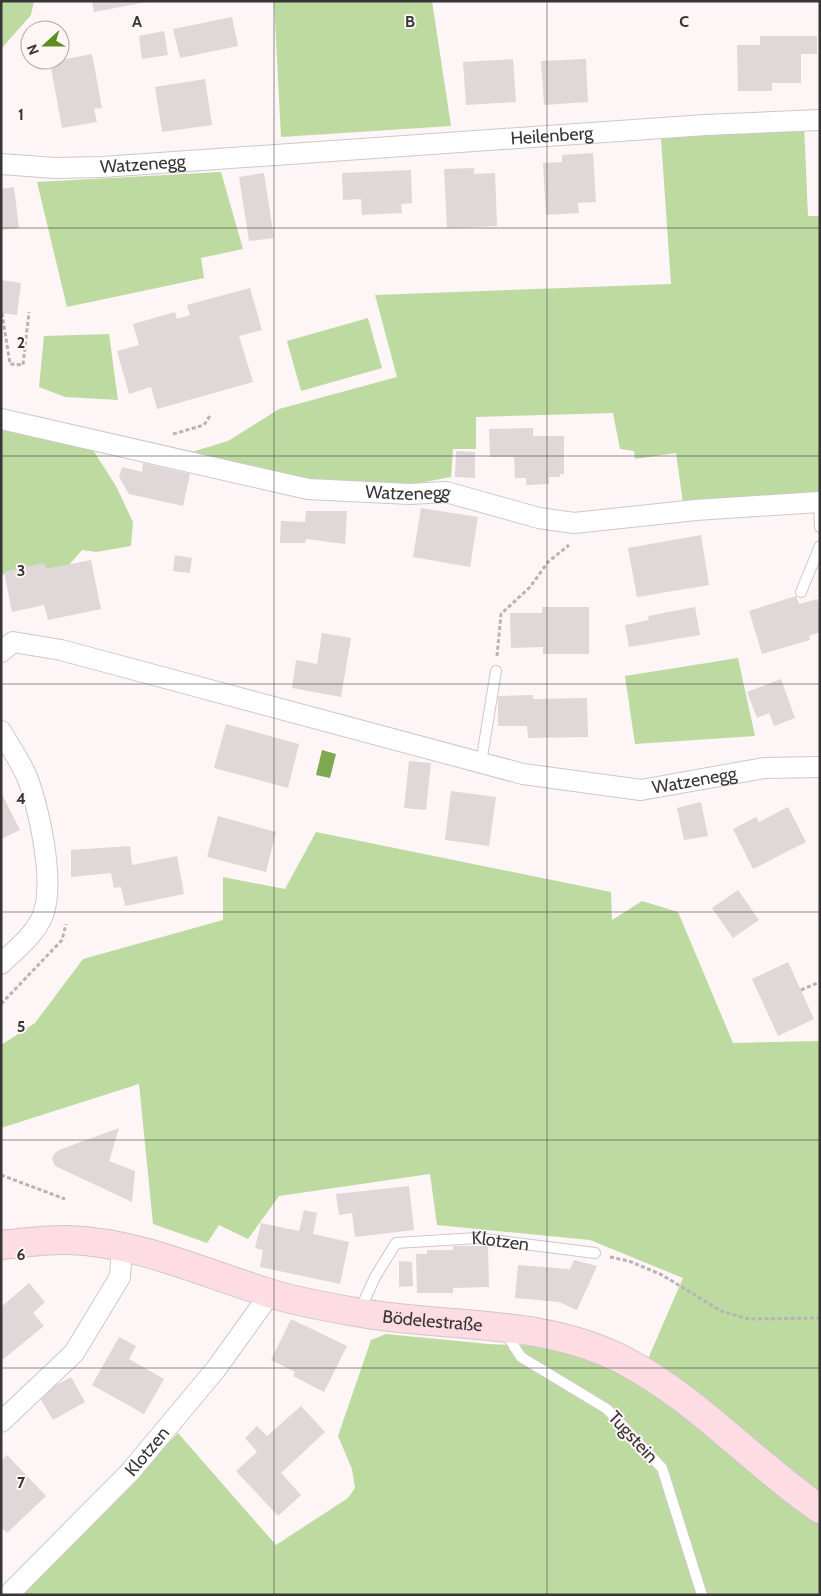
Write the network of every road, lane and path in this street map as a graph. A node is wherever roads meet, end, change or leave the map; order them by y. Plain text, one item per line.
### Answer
1 (820, 120) edge
2 (284, 153) joint
3 (1, 164) edge
4 (29, 312) dead end
5 (1, 314) edge
6 (211, 414) dead end
7 (1, 419) edge
8 (169, 435) dead end
9 (819, 502) edge
10 (820, 527) edge
11 (571, 543) dead end
12 (820, 546) edge
13 (801, 592) dead end
14 (5, 644) edge
15 (496, 671) joint
16 (1, 731) edge
17 (481, 763) junction
18 (820, 767) edge
19 (1, 964) edge
20 (820, 982) edge
21 (801, 990) dead end
22 (1, 1175) edge
23 (65, 1198) dead end
24 (1, 1245) edge
25 (122, 1247) junction
26 (595, 1253) joint
27 (270, 1294) junction
28 (359, 1313) junction
29 (820, 1318) edge
30 (501, 1326) junction
31 (1, 1422) edge
32 (820, 1509) edge
33 (8, 1595) edge
34 (702, 1595) edge

1 - 2 street, Heilenberg
2 - 3 street, Watzenegg
4 - 5 path
6 - 8 path
7 - 9 street, Watzenegg
9 - 10 lane
11 - 15 path
12 - 13 lane
14 - 17 street, Watzenegg
15 - 17 lane
16 - 19 street
17 - 18 street, Watzenegg
20 - 21 path
22 - 23 path
24 - 25 main road, Bödelestraße
25 - 27 main road, Bödelestraße
25 - 31 street
26 - 28 lane, Klotzen
26 - 29 path
27 - 28 main road, Bödelestraße
27 - 33 street, Klotzen
28 - 30 main road, Bödelestraße
30 - 32 main road, Bödelestraße
30 - 34 lane, Tugstein

